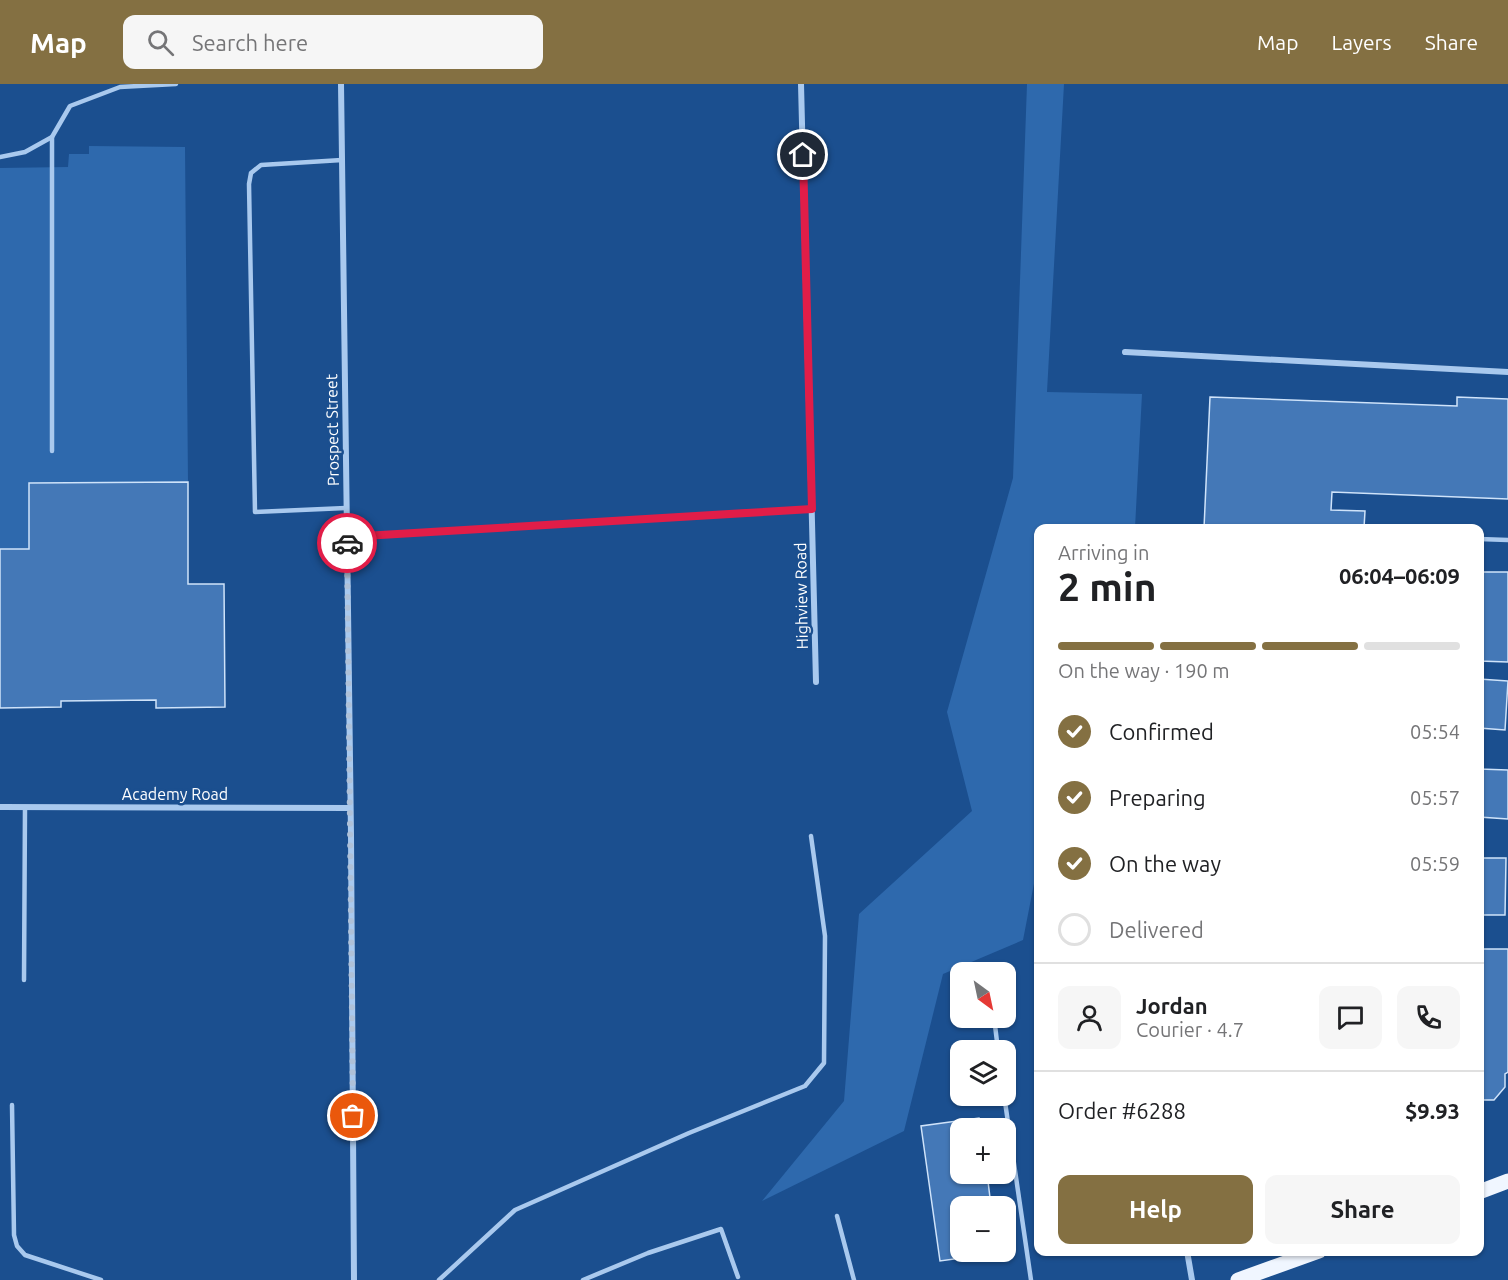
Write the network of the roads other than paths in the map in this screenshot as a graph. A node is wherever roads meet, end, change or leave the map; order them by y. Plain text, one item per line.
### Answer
1 (176, 84) edge
2 (341, 84) edge
3 (801, 84) edge
4 (52, 137) junction
5 (0, 157) edge
6 (342, 160) junction
7 (1125, 352) dead end
8 (1508, 372) edge
9 (52, 451) dead end
10 (346, 508) junction
11 (812, 509) junction
12 (347, 537) junction
13 (1484, 538) edge
14 (1508, 540) edge
15 (816, 682) dead end
16 (0, 807) edge
17 (25, 807) junction
18 (350, 808) junction
19 (811, 836) dead end
20 (24, 980) dead end
21 (12, 1105) dead end
22 (1007, 1106) edge
23 (1508, 1180) edge
24 (1484, 1190) edge
25 (837, 1216) dead end
26 (1188, 1256) edge
27 (1305, 1256) edge
28 (738, 1277) dead end
29 (101, 1280) edge
30 (354, 1280) edge
31 (439, 1280) edge
32 (583, 1280) edge
33 (854, 1280) edge
34 (1031, 1280) edge
35 (1192, 1280) edge
36 (1238, 1280) edge

1 - 4 lane
2 - 6 street, Prospect Street
3 - 11 street, Highview Road
4 - 5 lane
4 - 9 lane
6 - 10 street, Prospect Street
6 - 10 lane
7 - 8 street
10 - 12 street, Prospect Street
11 - 12 street
11 - 15 street, Highview Road
12 - 18 street, Prospect Street
13 - 14 lane
16 - 17 street, Academy Road
17 - 18 street, Academy Road
17 - 20 lane
18 - 30 street, Prospect Street
19 - 31 lane
21 - 29 lane
22 - 34 lane
23 - 24 main road
25 - 33 lane
26 - 35 street
27 - 36 main road
28 - 32 lane

